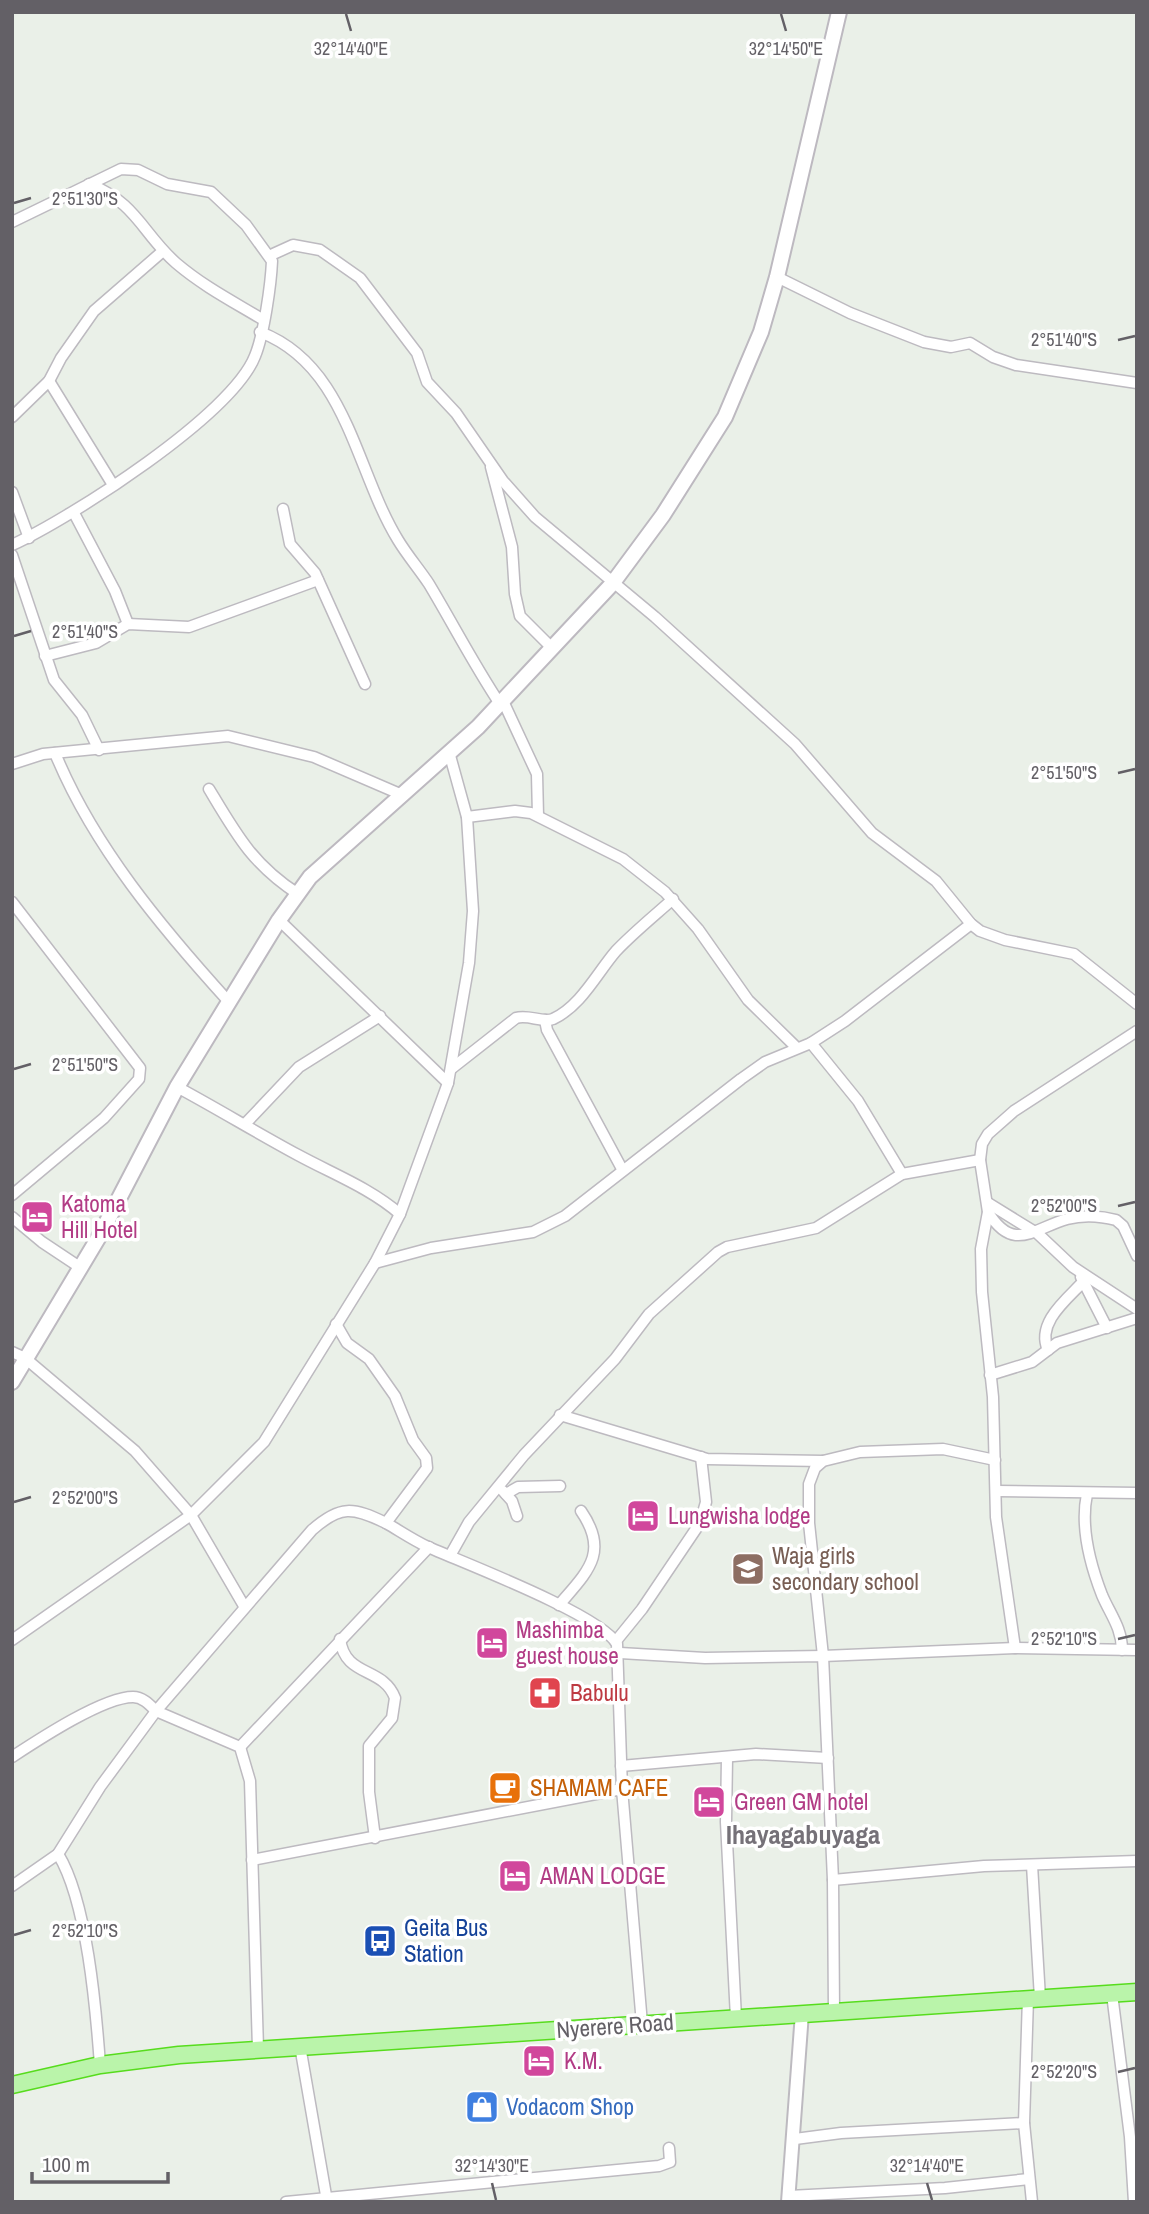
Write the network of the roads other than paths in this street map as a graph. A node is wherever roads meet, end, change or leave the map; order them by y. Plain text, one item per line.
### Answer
1 (839, 12) edge
2 (89, 184) junction
3 (12, 222) edge
4 (163, 251) junction
5 (271, 255) junction
6 (777, 277) junction
7 (262, 319) junction
8 (260, 332) junction
9 (49, 381) junction
10 (1137, 383) edge
11 (12, 417) edge
12 (489, 462) junction
13 (113, 485) junction
14 (12, 492) edge
15 (283, 509) dead end
16 (74, 513) junction
17 (29, 537) junction
18 (12, 545) edge
19 (12, 555) edge
20 (318, 580) junction
21 (612, 584) junction
22 (128, 624) junction
23 (553, 649) junction
24 (45, 656) junction
25 (365, 684) dead end
26 (502, 702) junction
27 (99, 750) junction
28 (449, 752) junction
29 (55, 753) junction
30 (12, 764) edge
31 (209, 789) dead end
32 (400, 794) junction
33 (538, 816) junction
34 (467, 817) junction
35 (298, 894) junction
36 (673, 899) junction
37 (12, 902) edge
38 (279, 919) junction
39 (971, 924) junction
40 (229, 1002) junction
41 (1137, 1004) edge
42 (380, 1016) junction
43 (545, 1020) junction
44 (1137, 1031) edge
45 (811, 1043) junction
46 (797, 1048) junction
47 (451, 1069) junction
48 (449, 1083) junction
49 (177, 1087) junction
50 (246, 1123) junction
51 (980, 1160) junction
52 (622, 1170) junction
53 (902, 1174) junction
54 (12, 1195) edge
55 (988, 1208) junction
56 (400, 1214) junction
57 (12, 1217) edge
58 (1035, 1232) junction
59 (1137, 1256) edge
60 (375, 1263) junction
61 (81, 1268) junction
62 (1078, 1270) junction
63 (1083, 1282) junction
64 (1137, 1309) edge
65 (1137, 1318) edge
66 (336, 1324) junction
67 (1107, 1328) junction
68 (1048, 1349) junction
69 (19, 1355) edge
70 (990, 1375) junction
71 (12, 1382) edge
72 (560, 1415) junction
73 (701, 1457) junction
74 (995, 1460) junction
75 (823, 1461) junction
76 (498, 1486) junction
77 (559, 1486) dead end
78 (998, 1491) junction
79 (1137, 1493) edge
80 (506, 1494) junction
81 (1087, 1494) junction
82 (582, 1511) dead end
83 (191, 1515) junction
84 (517, 1516) dead end
85 (386, 1523) junction
86 (429, 1547) junction
87 (451, 1554) junction
88 (559, 1605) junction
89 (244, 1606) junction
90 (340, 1639) junction
91 (12, 1640) edge
92 (616, 1641) junction
93 (1015, 1648) junction
94 (1122, 1650) junction
95 (1137, 1650) edge
96 (620, 1653) junction
97 (823, 1656) junction
98 (156, 1711) junction
99 (240, 1747) junction
100 (12, 1757) edge
101 (727, 1758) junction
102 (828, 1758) junction
103 (621, 1766) junction
104 (622, 1789) junction
105 (375, 1838) junction
106 (58, 1854) junction
107 (252, 1860) junction
108 (1137, 1861) edge
109 (1032, 1865) junction
110 (833, 1880) junction
111 (12, 1886) edge
112 (1137, 1992) edge
113 (1112, 1994) junction
114 (1034, 1998) junction
115 (834, 2012) junction
116 (802, 2013) junction
117 (736, 2018) junction
118 (642, 2024) junction
119 (300, 2046) junction
120 (258, 2049) junction
121 (100, 2065) junction
122 (12, 2085) edge
123 (1024, 2123) junction
124 (795, 2138) junction
125 (669, 2148) dead end
126 (1029, 2179) junction
127 (326, 2199) edge
128 (788, 2199) edge
129 (286, 2202) edge
130 (1032, 2202) edge
131 (1135, 2202) edge

1 - 6 main road
2 - 3 street
2 - 4 street
2 - 5 street
4 - 7 street
4 - 9 street
5 - 7 street
5 - 12 street
6 - 10 street
6 - 21 main road
7 - 8 street
8 - 13 street
8 - 26 street
9 - 11 street
9 - 13 street
12 - 21 street
12 - 23 street
13 - 16 street
14 - 17 street
15 - 20 street
16 - 17 street
16 - 22 street
17 - 18 street
19 - 24 street
20 - 22 street
20 - 25 street
21 - 23 main road
21 - 39 street
22 - 24 street
23 - 26 main road
24 - 27 street
26 - 28 main road
26 - 33 street
27 - 29 street
27 - 32 street
28 - 32 main road
28 - 34 street
29 - 30 street
29 - 40 street
31 - 35 street
32 - 35 main road
33 - 34 street
33 - 36 street
34 - 47 street
35 - 38 main road
36 - 43 street
36 - 46 street
37 - 54 street
38 - 40 main road
38 - 42 street
39 - 41 street
39 - 45 street
40 - 49 main road
42 - 48 street
42 - 50 street
43 - 47 street
43 - 52 street
44 - 51 street
45 - 46 street
45 - 53 street
46 - 52 street
47 - 48 street
48 - 56 street
49 - 50 street
49 - 61 main road
50 - 56 street
51 - 53 street
51 - 55 street
52 - 60 street
53 - 72 street
55 - 58 street
55 - 58 street
55 - 70 street
56 - 60 street
57 - 61 street
58 - 59 street
58 - 62 street
60 - 66 street
61 - 69 main road
62 - 63 street
62 - 64 street
63 - 67 street
63 - 68 street
65 - 67 street
66 - 83 street
66 - 85 street
67 - 68 street
68 - 70 street
69 - 71 main road
69 - 83 street
70 - 74 street
72 - 73 street
72 - 76 street
73 - 75 street
73 - 92 street
74 - 75 street
74 - 78 street
75 - 97 street
76 - 80 street
76 - 87 street
77 - 80 street
78 - 81 street
78 - 93 street
79 - 81 street
80 - 84 street
81 - 94 street
82 - 88 street
83 - 89 street
83 - 91 street
85 - 86 street
85 - 89 street
86 - 87 street
86 - 90 street
87 - 88 street
88 - 92 street
89 - 98 street
90 - 99 street
90 - 105 street
92 - 96 street
93 - 94 street
93 - 97 street
94 - 95 street
96 - 97 street
96 - 103 street
97 - 102 street
98 - 99 street
98 - 100 street
98 - 106 street
99 - 107 street
101 - 102 street
101 - 103 street
101 - 117 street
102 - 110 street
103 - 104 street
104 - 105 street
104 - 118 street
105 - 107 street
106 - 111 street
106 - 121 street
107 - 120 street
108 - 109 street
109 - 110 street
109 - 114 street
110 - 115 street
112 - 113 highway, Nyerere Road
113 - 114 highway, Nyerere Road
113 - 131 street
114 - 115 highway, Nyerere Road
114 - 123 street
115 - 116 highway, Nyerere Road
116 - 117 highway, Nyerere Road
116 - 124 street
117 - 118 highway, Nyerere Road
118 - 119 highway, Nyerere Road
119 - 120 highway, Nyerere Road
119 - 127 street
120 - 121 highway, Nyerere Road
121 - 122 highway, Nyerere Road
123 - 124 street
123 - 126 street
124 - 128 street
125 - 127 street
126 - 128 street
126 - 130 street
127 - 129 street

